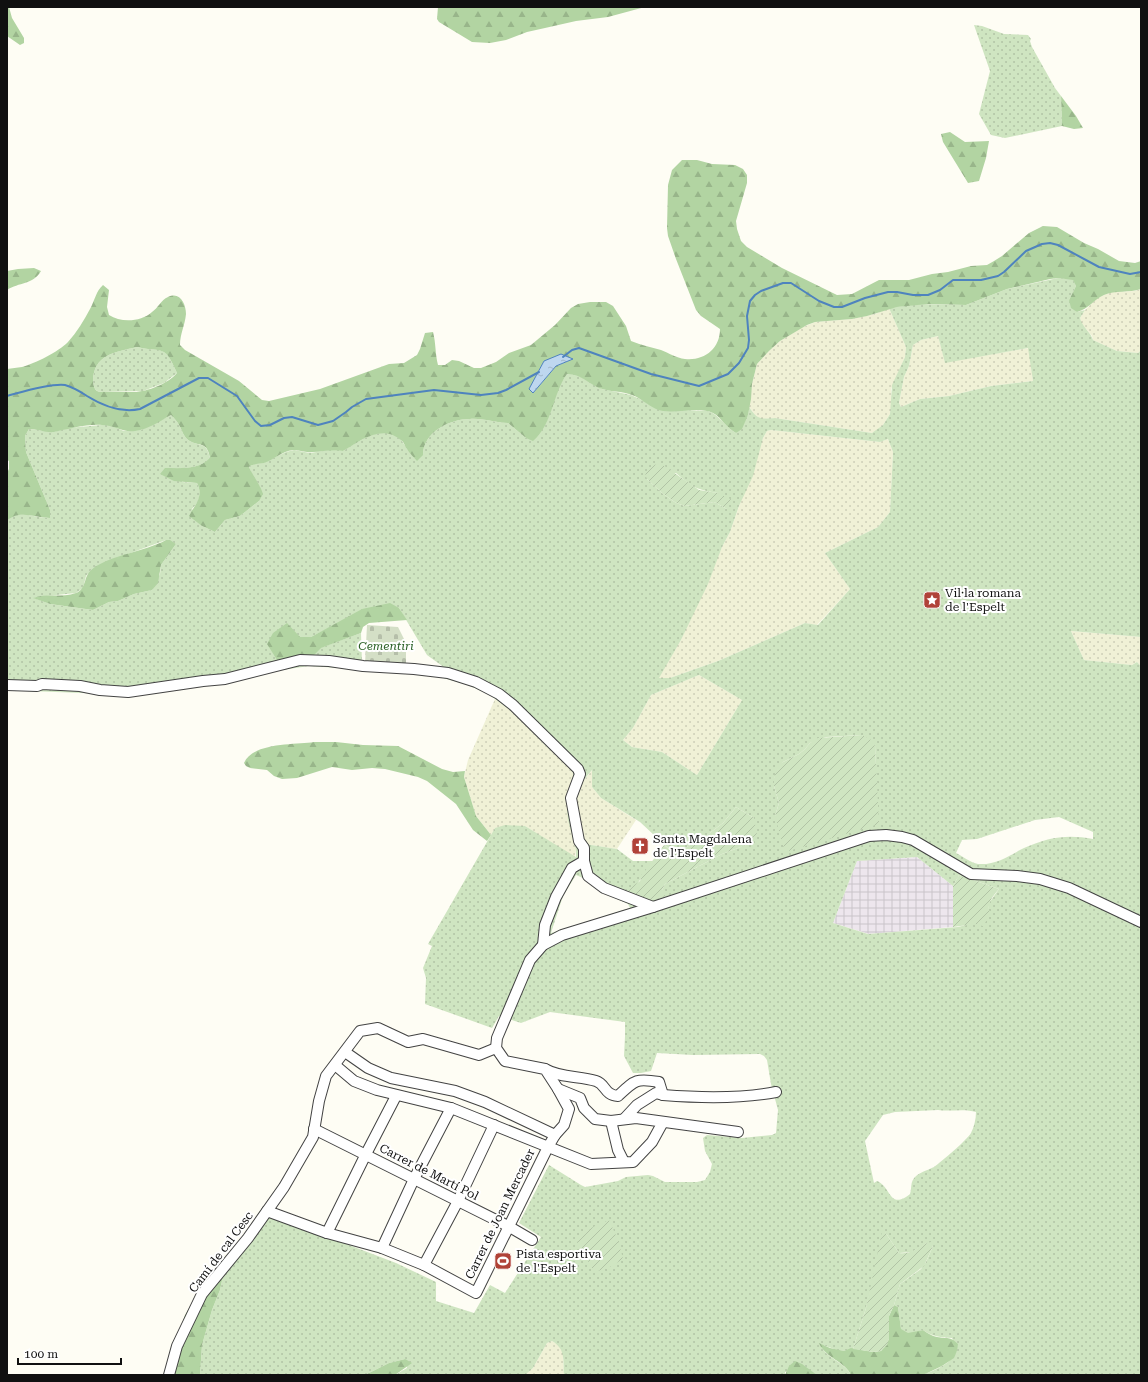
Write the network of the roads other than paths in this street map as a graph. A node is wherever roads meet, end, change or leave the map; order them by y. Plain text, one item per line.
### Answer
1 (7, 685) edge
2 (584, 861) junction
3 (653, 907) junction
4 (1141, 922) edge
5 (543, 945) junction
6 (496, 1048) junction
7 (345, 1052) junction
8 (335, 1065) junction
9 (544, 1069) junction
10 (558, 1089) junction
11 (776, 1092) dead end
12 (663, 1095) junction
13 (396, 1096) junction
14 (451, 1108) junction
15 (624, 1119) junction
16 (611, 1121) junction
17 (663, 1122) junction
18 (494, 1125) junction
19 (314, 1129) junction
20 (738, 1132) dead end
21 (555, 1135) junction
22 (548, 1147) junction
23 (366, 1154) junction
24 (624, 1162) junction
25 (414, 1179) junction
26 (458, 1201) junction
27 (267, 1211) junction
28 (508, 1226) junction
29 (327, 1233) junction
30 (532, 1240) dead end
31 (382, 1248) junction
32 (424, 1265) junction
33 (169, 1375) edge

1 - 2 street
2 - 3 street
2 - 5 street
3 - 4 street
3 - 5 street
5 - 6 street
6 - 7 street, Camí de cal Cesc
6 - 9 street
7 - 8 street, Camí de cal Cesc
7 - 21 street
8 - 13 street
8 - 19 street, Camí de cal Cesc
9 - 10 street, Carrer de Joan Mercader
9 - 12 street
10 - 16 street
10 - 21 street, Carrer de Joan Mercader
11 - 12 street
12 - 15 street
13 - 14 street
13 - 23 street
14 - 18 street
14 - 25 street
15 - 16 street
15 - 17 street
16 - 24 street
17 - 20 street
17 - 24 street
18 - 22 street
18 - 26 street
19 - 23 street, Carrer de Martí Pol
19 - 27 street, Camí de cal Cesc
21 - 22 street, Carrer de Joan Mercader
22 - 24 street
22 - 28 street, Carrer de Joan Mercader
23 - 25 street, Carrer de Martí Pol
23 - 29 street
25 - 26 street, Carrer de Martí Pol
25 - 31 street
26 - 28 street, Carrer de Martí Pol
26 - 32 street
27 - 29 street
27 - 33 street, Camí de cal Cesc
28 - 30 street, Carrer de Martí Pol
28 - 32 street, Carrer de Joan Mercader
29 - 31 street
31 - 32 street

